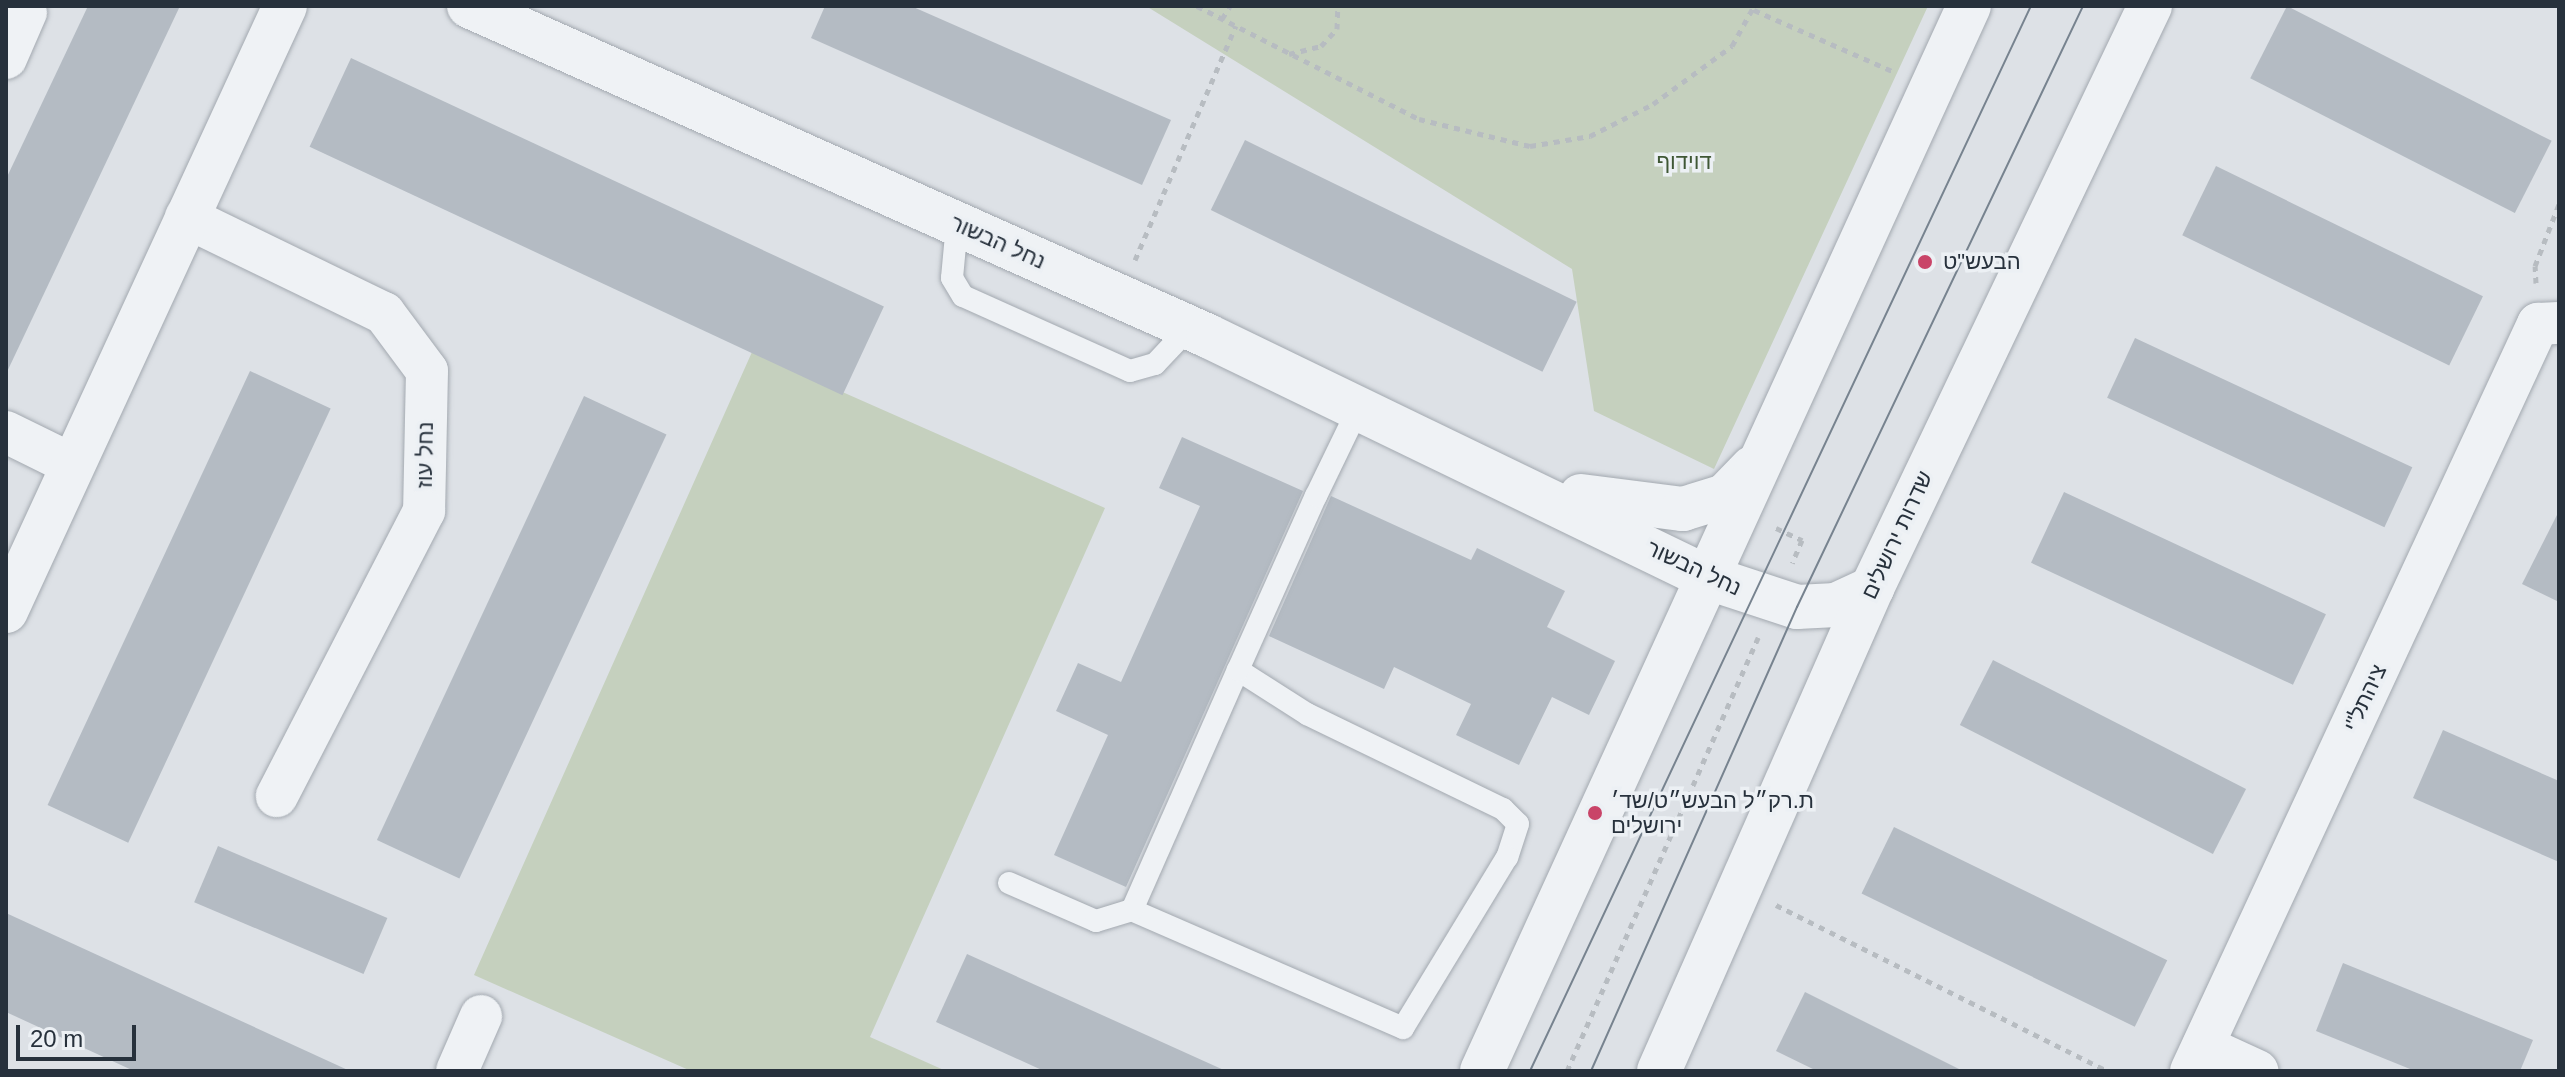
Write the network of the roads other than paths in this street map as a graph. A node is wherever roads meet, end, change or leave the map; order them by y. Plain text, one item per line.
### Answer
1 (285, 6) edge
2 (469, 6) edge
3 (1969, 6) edge
4 (2150, 6) edge
5 (26, 12) dead end
6 (6, 58) edge
7 (186, 217) junction
8 (957, 224) junction
9 (2548, 324) edge
10 (1189, 328) junction
11 (1359, 407) junction
12 (6, 432) edge
13 (1765, 446) junction
14 (73, 465) junction
15 (1524, 483) junction
16 (1706, 577) junction
17 (1872, 588) junction
18 (6, 611) edge
19 (1238, 670) junction
20 (277, 796) dead end
21 (1009, 883) dead end
22 (1132, 910) junction
23 (481, 1016) dead end
24 (2197, 1058) edge
25 (457, 1071) edge
26 (1482, 1071) edge
27 (1659, 1071) edge
28 (2257, 1071) edge

1 - 7 street
2 - 8 street, נחל הבשור
3 - 13 street
4 - 17 street, שדרות ירושלים
5 - 6 street
7 - 14 street
7 - 20 street, נחל עוז
8 - 10 street, נחל הבשור
8 - 10 lane
9 - 24 street, ציהתל"י
10 - 11 street, נחל הבשור
11 - 15 street, נחל הבשור
11 - 19 lane
12 - 14 street
13 - 15 street, נחל הבשור
13 - 16 street
14 - 18 street
15 - 16 street, נחל הבשור
16 - 17 street, נחל הבשור
16 - 26 street
17 - 27 street, שדרות ירושלים
19 - 22 lane
19 - 22 lane
21 - 22 lane
23 - 25 street
24 - 28 street

